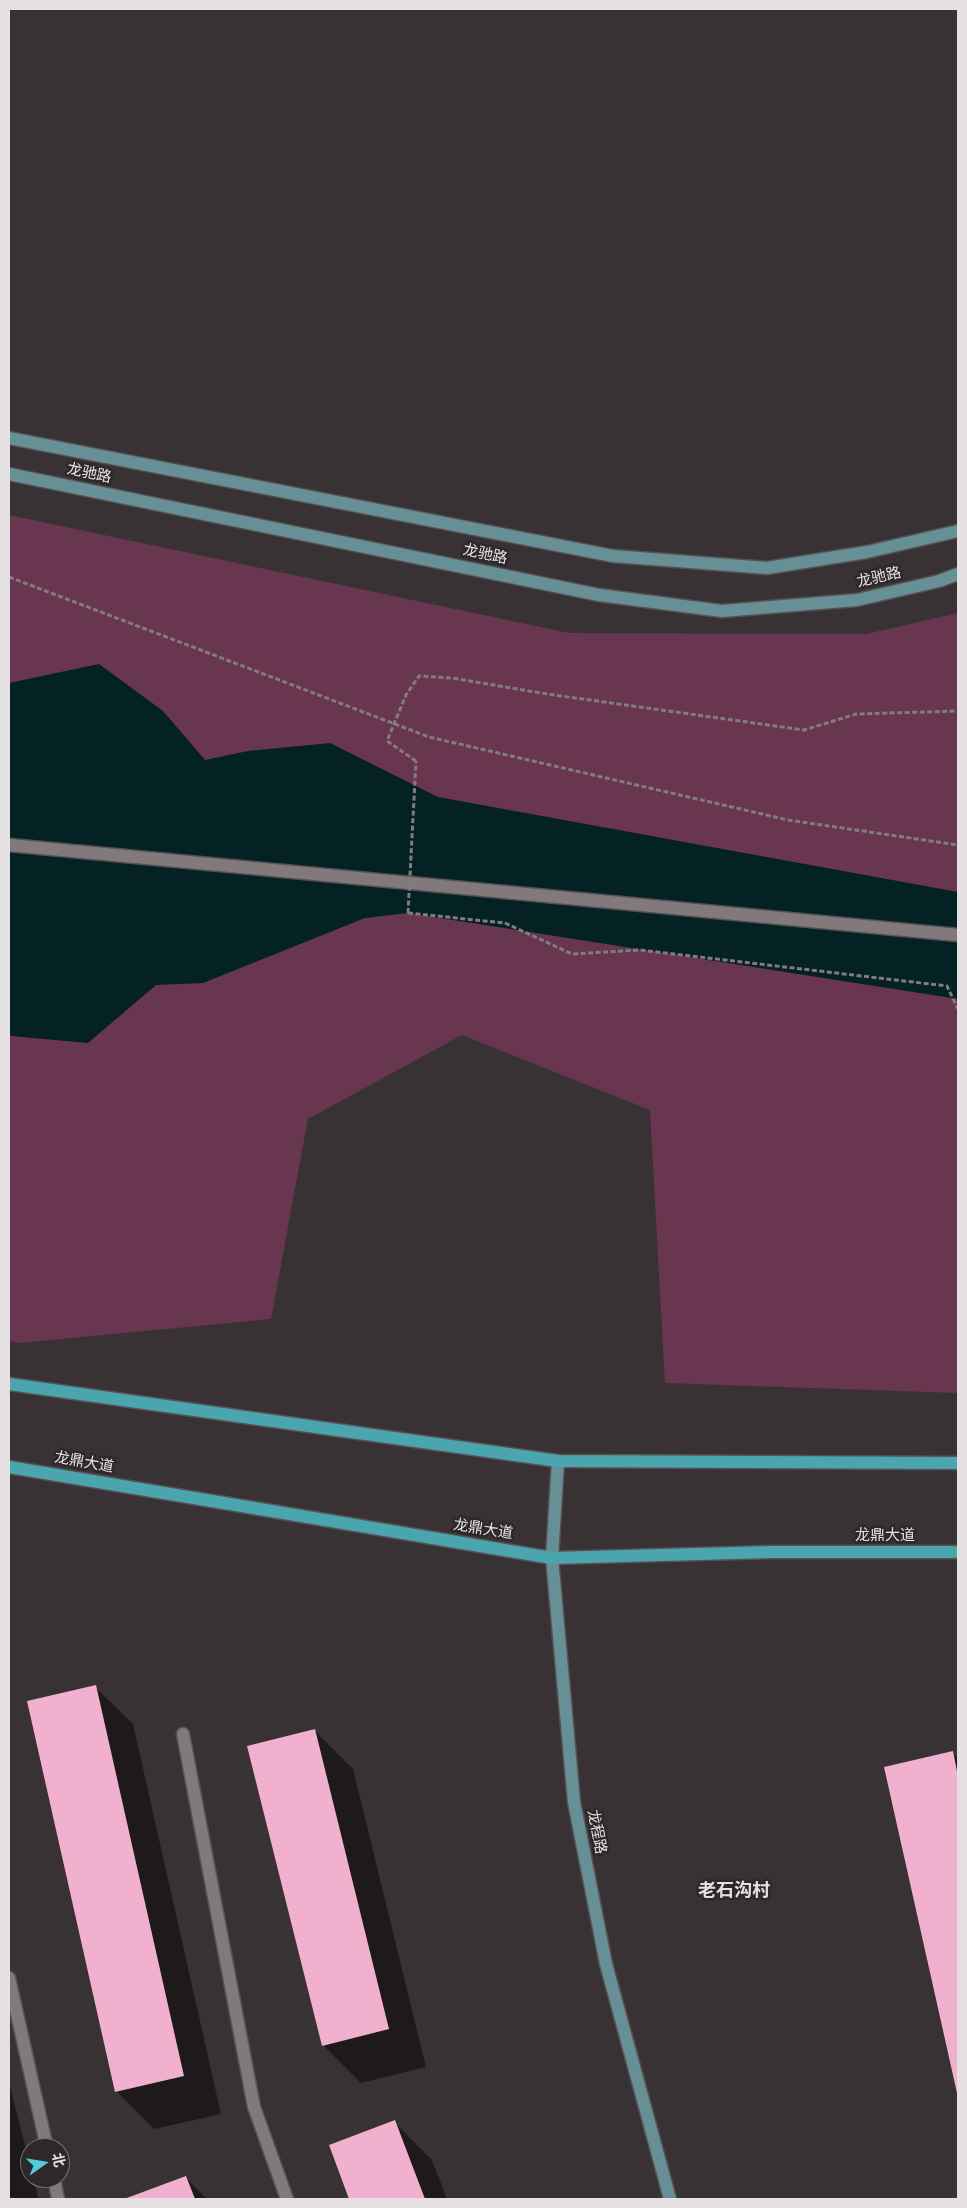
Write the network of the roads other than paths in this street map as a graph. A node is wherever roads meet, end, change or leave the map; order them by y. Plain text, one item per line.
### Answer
1 (9, 438) edge
2 (9, 474) edge
3 (958, 531) edge
4 (958, 574) edge
5 (9, 845) edge
6 (958, 935) edge
7 (9, 1384) edge
8 (558, 1461) junction
9 (958, 1463) edge
10 (9, 1467) edge
11 (958, 1552) edge
12 (552, 1558) junction
13 (183, 1734) dead end
14 (9, 1978) edge
15 (45, 2138) edge
16 (286, 2199) edge
17 (670, 2199) edge

1 - 3 main road, 龙驰路
2 - 4 main road, 龙驰路
5 - 6 street
7 - 8 main road
8 - 9 main road
8 - 12 main road, 龙程路
10 - 12 main road, 龙鼎大道
11 - 12 main road, 龙鼎大道
12 - 17 main road, 龙程路
13 - 16 street
14 - 15 street

